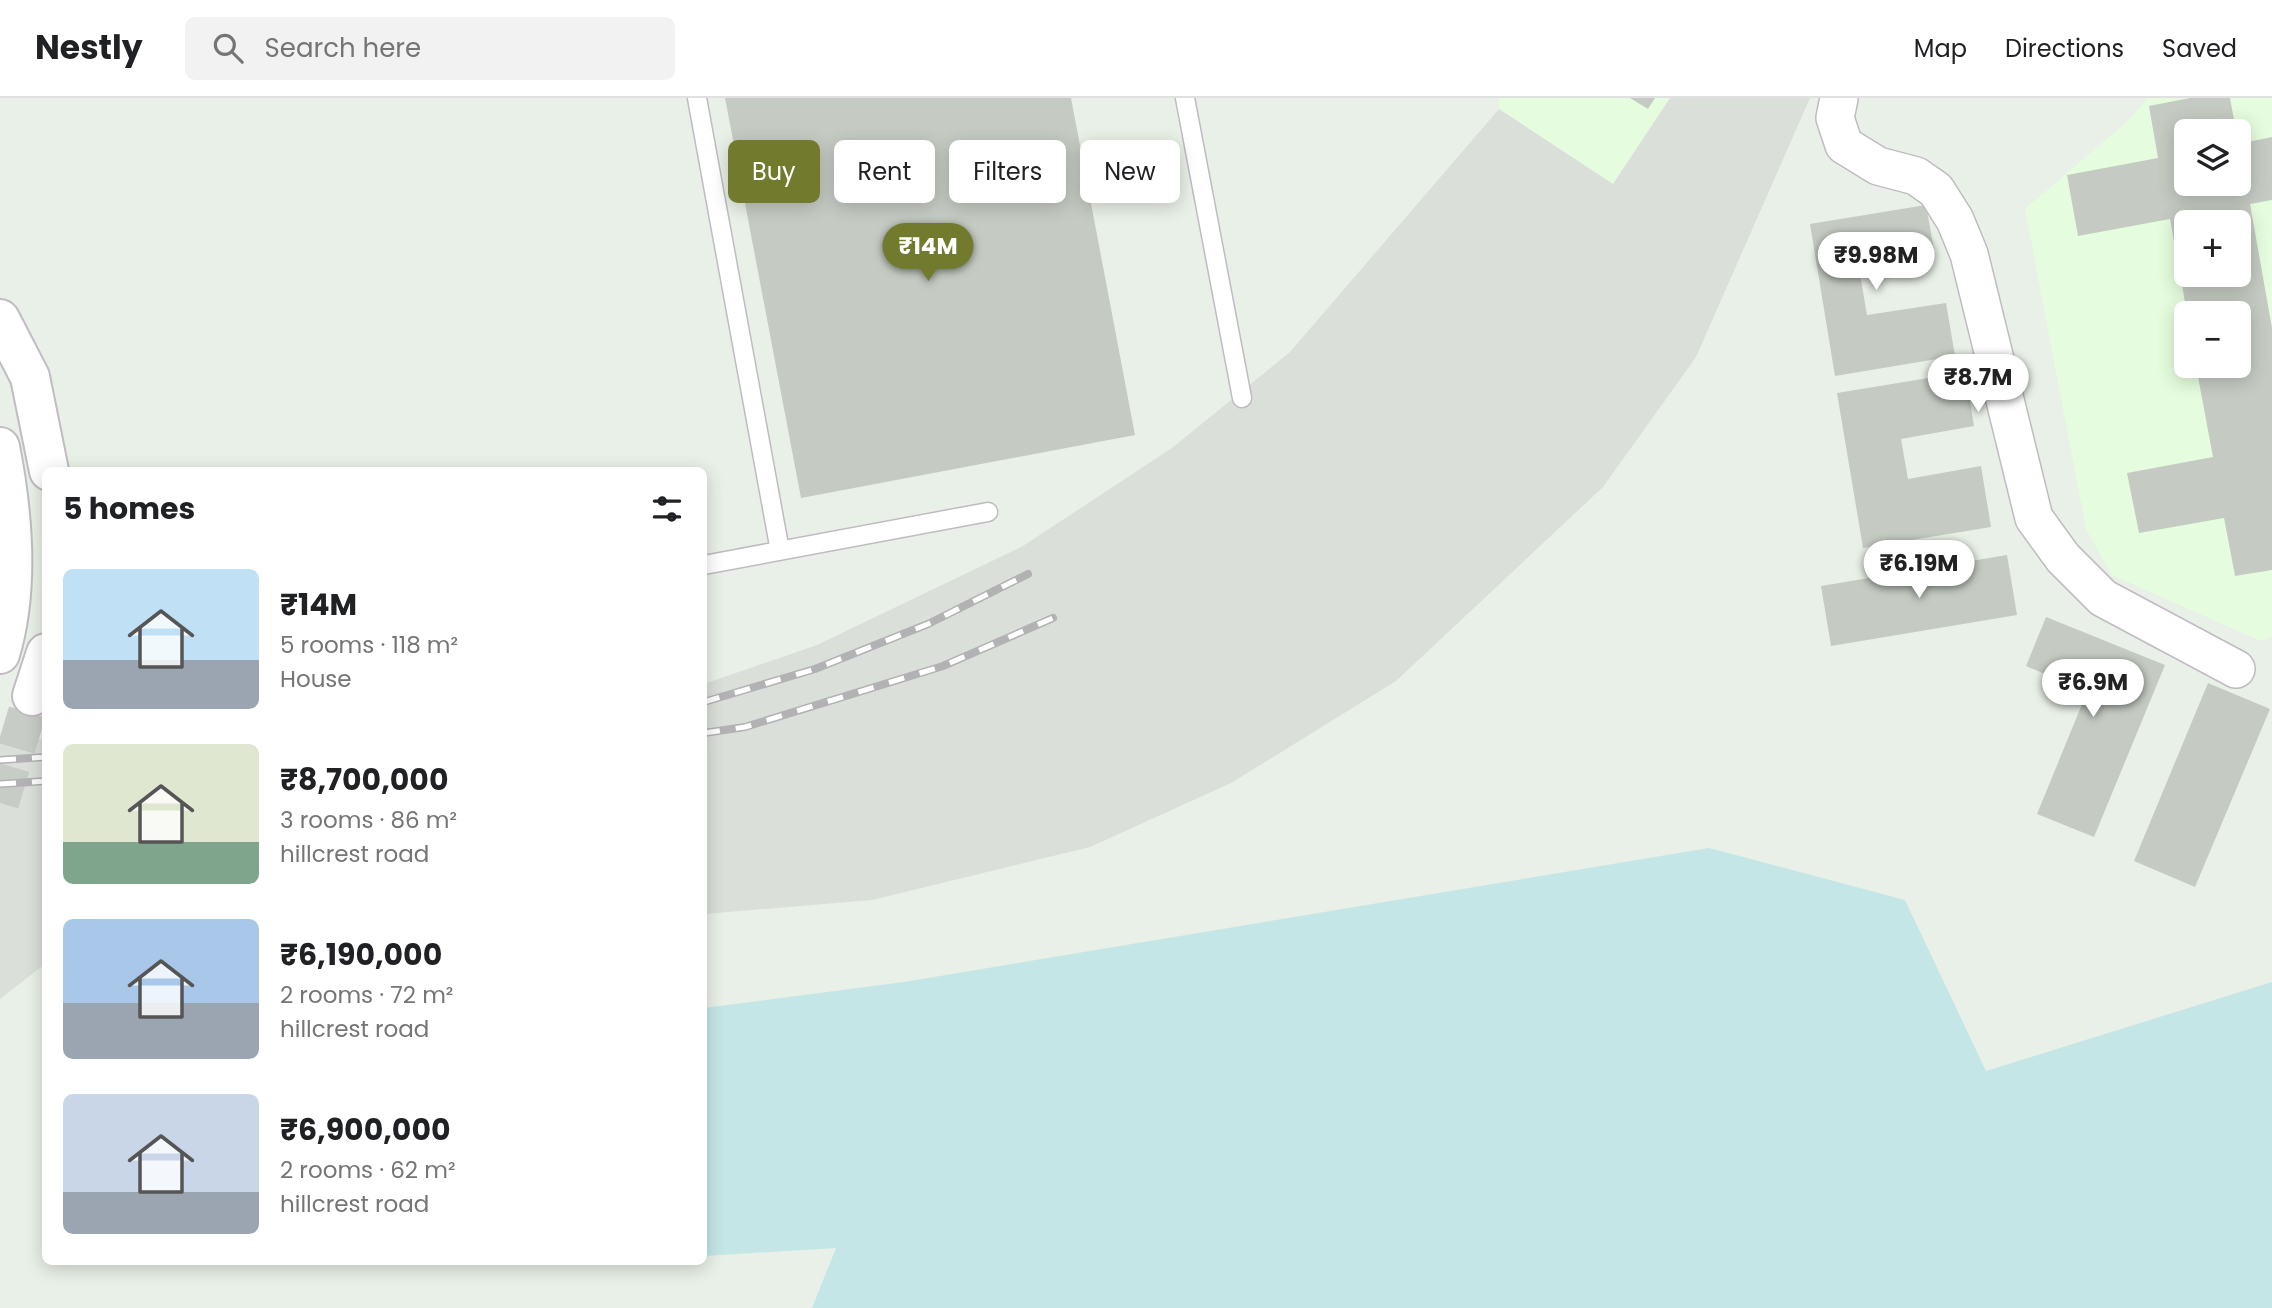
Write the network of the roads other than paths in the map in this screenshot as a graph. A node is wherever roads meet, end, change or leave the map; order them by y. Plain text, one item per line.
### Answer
1 (697, 98) edge
2 (1185, 98) edge
3 (1839, 98) edge
4 (0, 319) edge
5 (1242, 398) dead end
6 (0, 447) edge
7 (48, 467) edge
8 (988, 512) dead end
9 (780, 551) junction
10 (707, 564) edge
11 (0, 654) edge
12 (42, 665) edge
13 (2236, 670) dead end
14 (32, 695) tunnel mouth

1 - 9 lane
2 - 5 lane
3 - 13 street
4 - 7 main road
6 - 11 main road
8 - 9 lane
9 - 10 lane
12 - 14 main road

